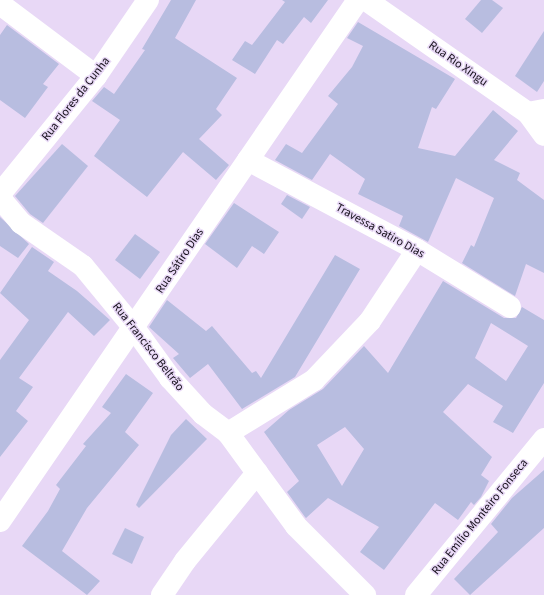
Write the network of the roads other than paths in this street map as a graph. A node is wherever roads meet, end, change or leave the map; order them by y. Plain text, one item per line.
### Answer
1 (148, 0) edge
2 (358, 0) edge
3 (366, 0) edge
4 (0, 4) edge
5 (96, 76) junction
6 (536, 111) edge
7 (544, 135) edge
8 (248, 160) junction
9 (0, 194) edge
10 (0, 198) edge
11 (417, 250) junction
12 (510, 307) dead end
13 (134, 328) junction
14 (228, 433) junction
15 (544, 439) edge
16 (257, 473) junction
17 (0, 521) edge
18 (162, 595) edge
19 (365, 595) edge
20 (416, 595) edge

1 - 5 street, Rua Flores da Cunha
2 - 8 street, Rua Sátiro Dias
3 - 6 street, Rua Rio Xingu
4 - 5 street
5 - 9 street, Rua Flores da Cunha
6 - 7 street, Rua Rio Xingu
8 - 11 street, Travessa Satiro Dias
8 - 13 street, Rua Sátiro Dias
10 - 13 street, Rua Francisco Beltrão
11 - 12 street, Travessa Satiro Dias
11 - 14 street
13 - 14 street, Rua Francisco Beltrão
13 - 17 street, Rua Sátiro Dias
14 - 16 street, Rua Francisco Beltrão
15 - 20 street, Rua Emílio Monteiro Fonseca
16 - 18 street
16 - 19 street, Rua Francisco Beltrão

